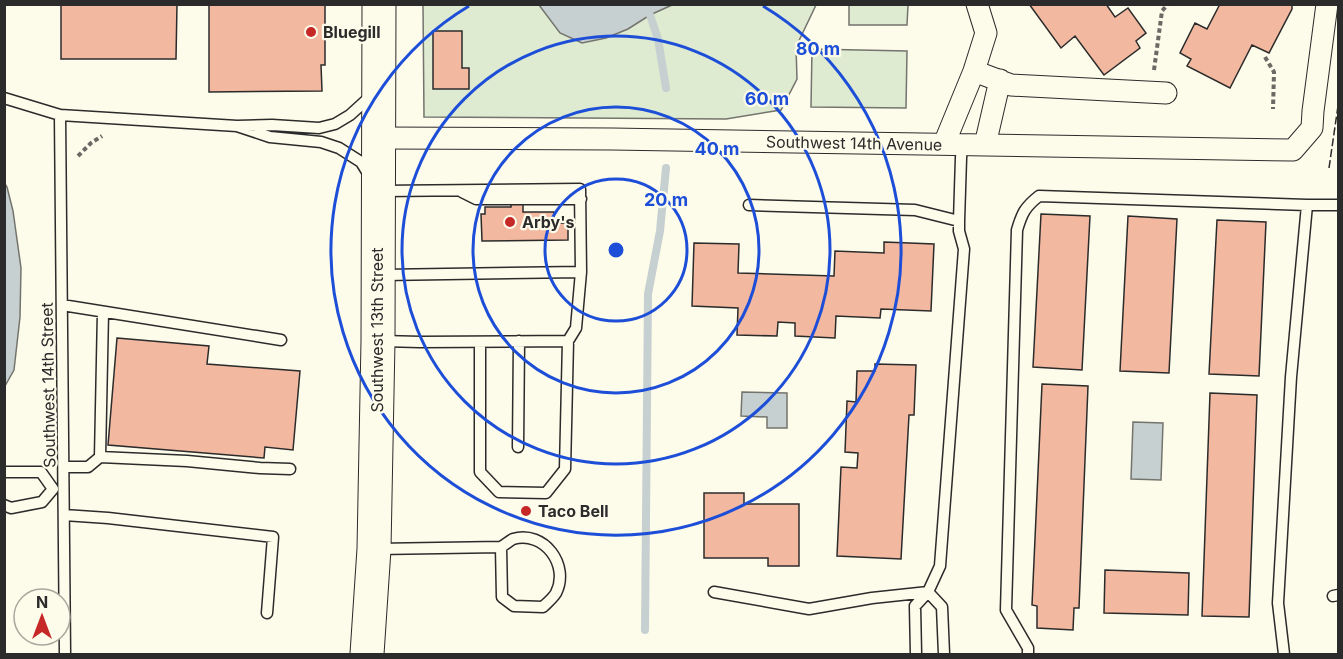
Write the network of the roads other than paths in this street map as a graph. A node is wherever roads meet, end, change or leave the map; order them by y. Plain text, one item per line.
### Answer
1 (379, 4) edge
2 (977, 4) edge
3 (1326, 4) edge
4 (974, 71) junction
5 (1000, 80) junction
6 (379, 88) junction
7 (1158, 92) road end
8 (4, 98) edge
9 (60, 115) junction
10 (237, 126) junction
11 (379, 138) junction
12 (953, 144) junction
13 (985, 145) junction
14 (378, 191) junction
15 (748, 204) dead end
16 (1307, 205) junction
17 (1338, 205) edge
18 (959, 221) junction
19 (581, 272) junction
20 (378, 274) junction
21 (62, 305) junction
22 (104, 312) junction
23 (281, 340) dead end
24 (378, 340) junction
25 (519, 341) junction
26 (568, 341) junction
27 (480, 342) junction
28 (518, 447) dead end
29 (100, 457) junction
30 (64, 467) junction
31 (290, 469) dead end
32 (4, 472) edge
33 (58, 489) junction
34 (6, 509) edge
35 (64, 515) junction
36 (501, 547) junction
37 (374, 549) junction
38 (714, 592) dead end
39 (928, 592) junction
40 (267, 613) dead end
41 (65, 654) edge
42 (367, 654) edge
43 (916, 654) edge
44 (944, 654) edge
45 (1028, 654) edge
46 (1284, 654) edge

1 - 6 main road, Southwest 13th Street
2 - 4 street
3 - 13 street, Southwest 14th Avenue
4 - 5 street
4 - 12 street
5 - 7 street
5 - 13 street
6 - 10 lane
6 - 11 main road, Southwest 13th Street
8 - 9 lane
9 - 10 lane
9 - 21 lane, Southwest 14th Street
10 - 14 lane
11 - 12 street, Southwest 14th Avenue
11 - 14 main road, Southwest 13th Street
12 - 13 street, Southwest 14th Avenue
12 - 18 lane
14 - 19 lane
14 - 20 main road, Southwest 13th Street
15 - 18 lane
16 - 17 lane
16 - 45 lane
16 - 46 lane
18 - 39 lane
19 - 20 lane
19 - 26 lane
20 - 24 main road, Southwest 13th Street
21 - 22 lane
21 - 30 lane, Southwest 14th Street
22 - 23 lane
22 - 29 lane
24 - 27 lane
24 - 37 main road, Southwest 13th Street
25 - 26 lane
25 - 27 lane
25 - 28 lane
26 - 27 lane
29 - 30 lane
29 - 31 lane
30 - 33 lane, Southwest 14th Street
32 - 33 lane
33 - 34 lane
33 - 35 lane, Southwest 14th Street
35 - 40 lane
35 - 41 lane, Southwest 14th Street
36 - 36 lane
36 - 37 lane
37 - 42 main road, Southwest 13th Street
38 - 39 lane
39 - 43 lane
39 - 44 lane

